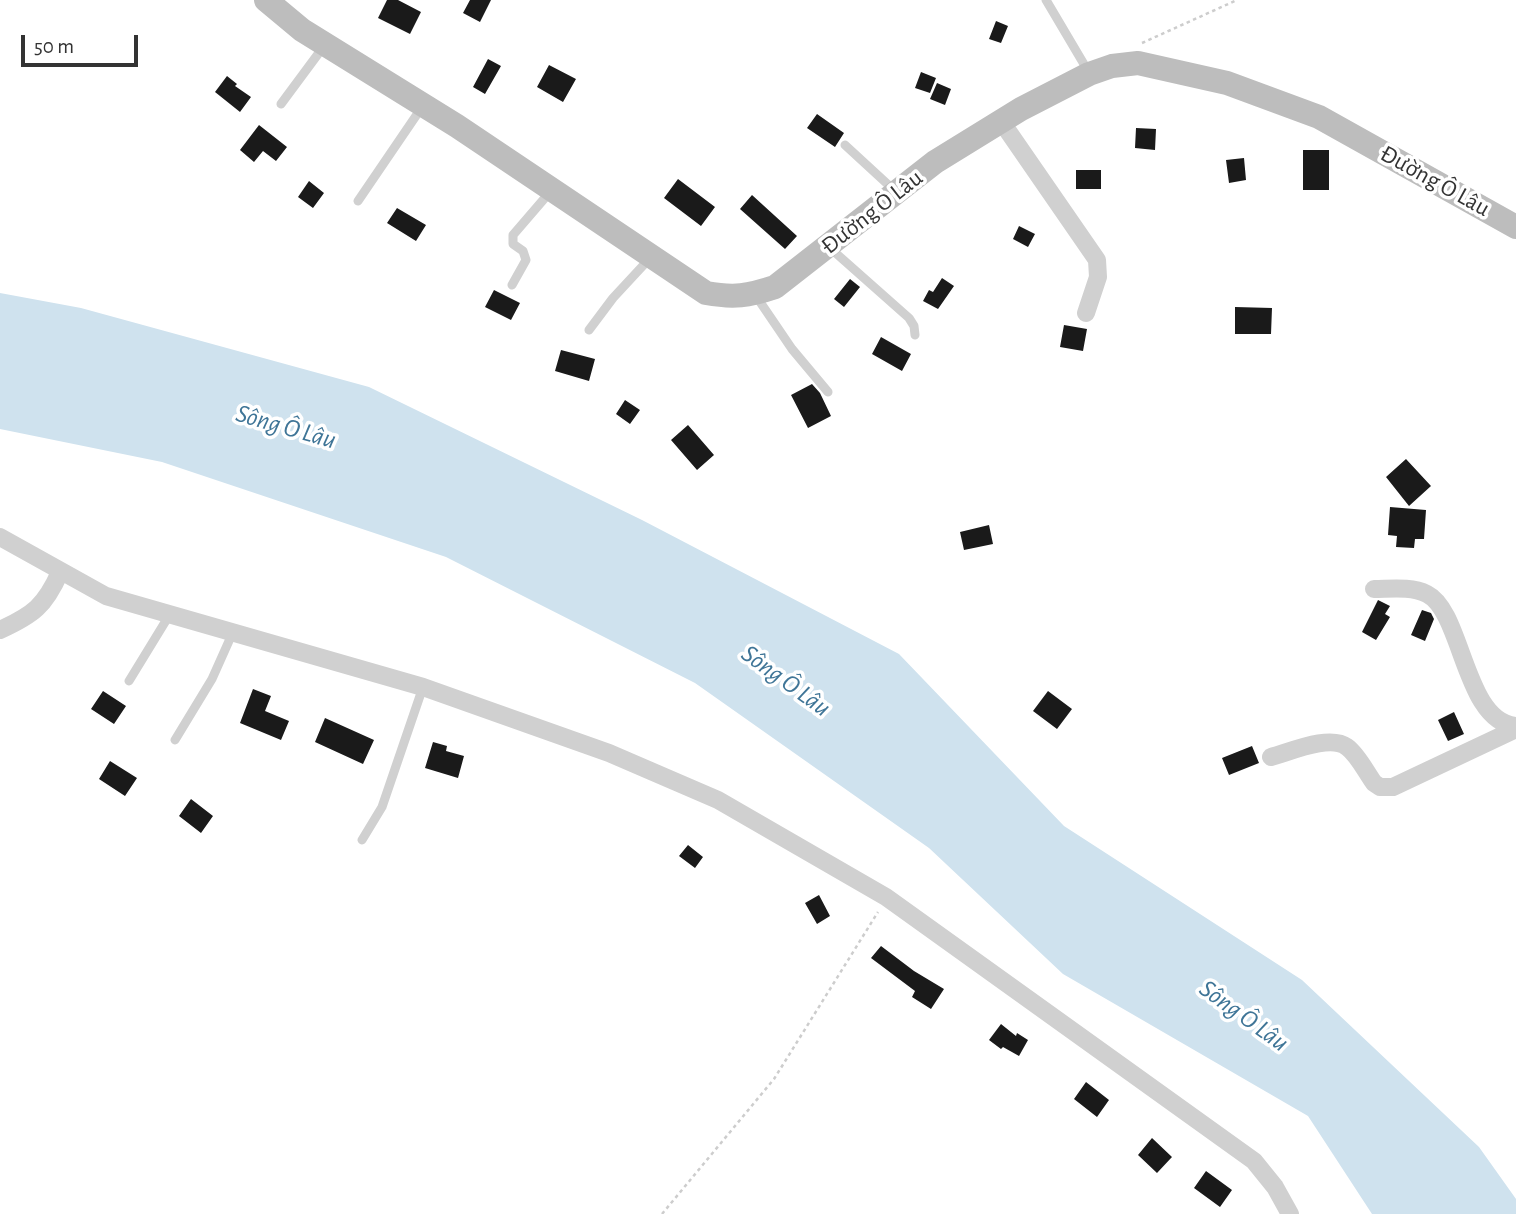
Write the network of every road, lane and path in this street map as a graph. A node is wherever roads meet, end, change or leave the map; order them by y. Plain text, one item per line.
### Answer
1 (265, 0) edge
2 (1046, 0) edge
3 (1237, 0) edge
4 (326, 44) junction
5 (1117, 65) junction
6 (1089, 74) junction
7 (281, 104) dead end
8 (423, 105) junction
9 (1001, 121) junction
10 (845, 145) dead end
11 (551, 190) junction
12 (897, 193) junction
13 (358, 201) dead end
14 (1516, 227) edge
15 (829, 247) junction
16 (651, 257) junction
17 (512, 285) dead end
18 (755, 294) junction
19 (1086, 313) dead end
20 (589, 330) dead end
21 (915, 335) dead end
22 (828, 393) dead end
23 (0, 537) edge
24 (60, 572) junction
25 (1374, 589) dead end
26 (170, 614) junction
27 (0, 630) edge
28 (233, 632) junction
29 (129, 681) dead end
30 (423, 687) junction
31 (1516, 728) edge
32 (175, 740) dead end
33 (1271, 757) dead end
34 (362, 840) dead end
35 (886, 897) junction
36 (662, 1214) edge
37 (1290, 1214) edge

1 - 4 main road, Đường Ô Lâu
2 - 6 lane
3 - 5 path
4 - 7 lane
4 - 8 main road, Đường Ô Lâu
5 - 6 main road, Đường Ô Lâu
5 - 14 main road, Đường Ô Lâu
6 - 9 main road, Đường Ô Lâu
8 - 11 main road, Đường Ô Lâu
8 - 13 lane
9 - 12 main road, Đường Ô Lâu
9 - 19 street
10 - 12 lane
11 - 16 main road, Đường Ô Lâu
11 - 17 lane
12 - 15 main road, Đường Ô Lâu
15 - 18 main road, Đường Ô Lâu
15 - 21 lane
16 - 18 main road, Đường Ô Lâu
16 - 20 lane
18 - 22 lane
23 - 24 street
24 - 26 street
24 - 27 street
25 - 31 street
26 - 28 street
26 - 29 lane
28 - 30 street
28 - 32 lane
30 - 34 lane
30 - 35 street
31 - 33 street
35 - 36 path
35 - 37 street

